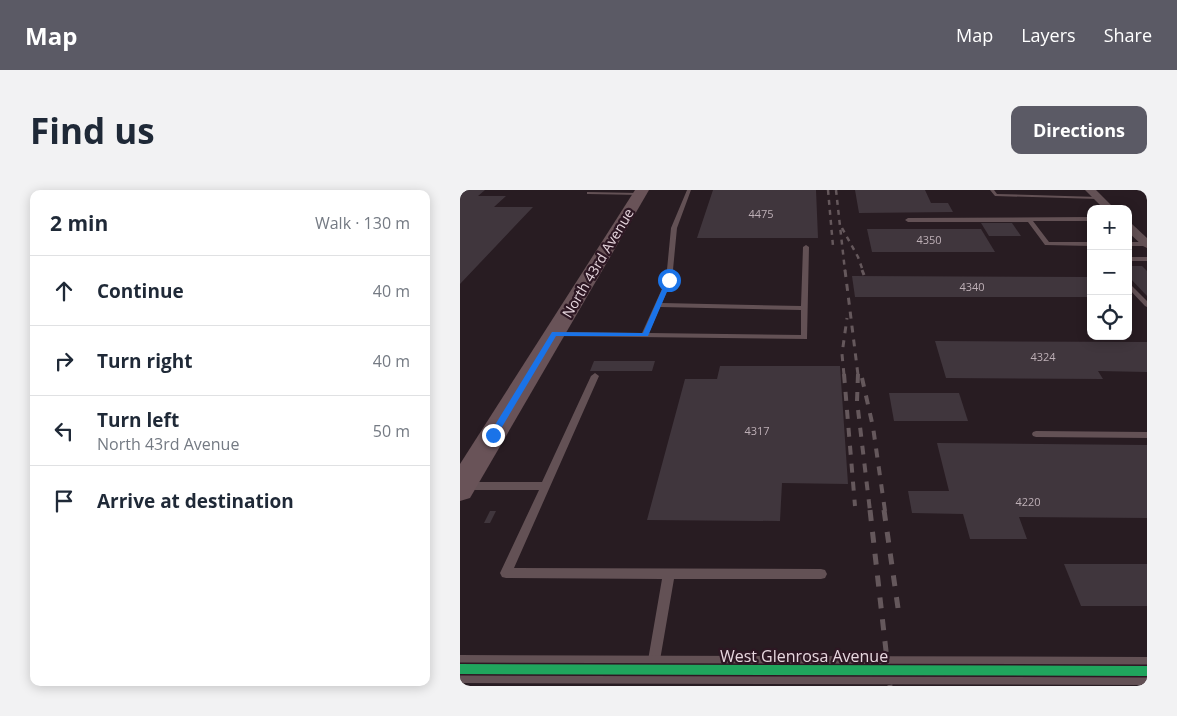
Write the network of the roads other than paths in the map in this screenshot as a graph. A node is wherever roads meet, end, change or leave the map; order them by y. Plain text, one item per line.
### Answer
1 (689, 190) edge
2 (992, 190) edge
3 (1090, 190) edge
4 (641, 192) edge
5 (589, 194) dead end
6 (1098, 198) junction
7 (1106, 205) edge
8 (1087, 219) edge
9 (908, 220) dead end
10 (1029, 220) junction
11 (1137, 231) edge
12 (1087, 244) edge
13 (1132, 244) edge
14 (1147, 244) edge
15 (806, 247) dead end
16 (1132, 259) edge
17 (1147, 259) edge
18 (1132, 288) edge
19 (657, 305) junction
20 (1147, 305) edge
21 (804, 308) junction
22 (554, 334) junction
23 (645, 335) junction
24 (595, 376) dead end
25 (1036, 434) dead end
26 (1147, 435) edge
27 (545, 486) junction
28 (461, 488) edge
29 (669, 574) junction
30 (820, 574) dead end
31 (460, 669) edge
32 (653, 669) junction
33 (1147, 671) edge
34 (508, 677) edge
35 (837, 678) edge
36 (995, 678) edge

1 - 19 lane
2 - 6 lane
3 - 6 street
4 - 5 lane
4 - 22 main road, North 43rd Avenue
6 - 7 street
8 - 10 lane
9 - 10 lane
10 - 12 lane
11 - 14 street
13 - 14 lane
15 - 21 lane
16 - 17 lane
18 - 20 lane
19 - 21 lane
19 - 23 lane
21 - 23 lane
22 - 23 lane
22 - 28 main road, North 43rd Avenue
24 - 27 lane
25 - 26 lane
27 - 28 lane
27 - 29 lane
29 - 30 lane
29 - 32 lane
31 - 34 street, West Glenrosa Avenue
32 - 34 street, West Glenrosa Avenue
32 - 35 street, West Glenrosa Avenue
33 - 36 street, West Glenrosa Avenue
35 - 36 street, West Glenrosa Avenue

